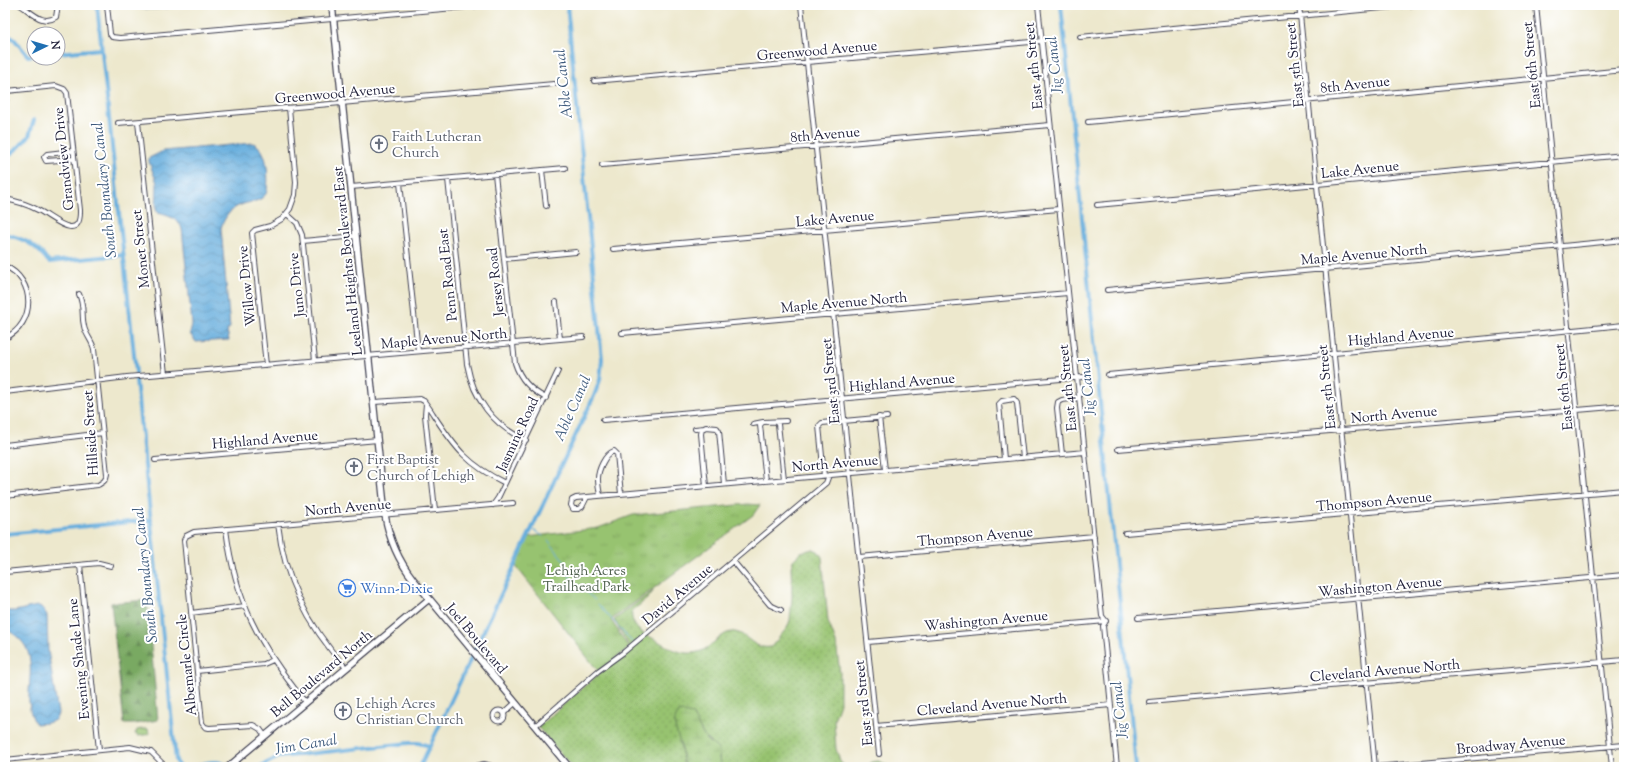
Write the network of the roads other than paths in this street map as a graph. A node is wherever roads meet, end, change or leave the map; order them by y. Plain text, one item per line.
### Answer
1 (20, 5) edge
2 (58, 5) edge
3 (107, 5) edge
4 (332, 5) edge
5 (488, 5) edge
6 (801, 5) edge
7 (1038, 5) edge
8 (1299, 5) edge
9 (1413, 5) edge
10 (1536, 5) edge
11 (476, 6) edge
12 (1300, 16) junction
13 (333, 19) junction
14 (1080, 37) dead end
15 (1042, 41) junction
16 (807, 62) junction
17 (1624, 70) edge
18 (1543, 77) junction
19 (594, 81) dead end
20 (5, 84) edge
21 (554, 84) dead end
22 (7, 91) junction
23 (1309, 100) junction
24 (342, 103) junction
25 (5, 106) edge
26 (289, 108) junction
27 (138, 122) junction
28 (1088, 122) dead end
29 (118, 123) dead end
30 (1050, 125) junction
31 (816, 146) junction
32 (73, 151) junction
33 (1624, 155) edge
34 (74, 159) junction
35 (1552, 162) junction
36 (602, 165) dead end
37 (565, 168) dead end
38 (542, 170) junction
39 (495, 174) junction
40 (448, 179) junction
41 (400, 183) junction
42 (1317, 184) junction
43 (351, 187) junction
44 (5, 199) edge
45 (546, 206) dead end
46 (1097, 206) dead end
47 (1059, 209) junction
48 (287, 214) junction
49 (825, 230) junction
50 (356, 236) junction
51 (1624, 240) edge
52 (303, 241) junction
53 (1560, 246) junction
54 (613, 249) dead end
55 (576, 252) dead end
56 (504, 259) junction
57 (5, 266) edge
58 (1326, 269) junction
59 (1107, 290) dead end
60 (1068, 293) junction
61 (79, 294) dead end
62 (556, 302) dead end
63 (834, 314) junction
64 (1624, 325) edge
65 (1568, 330) junction
66 (622, 333) dead end
67 (583, 337) dead end
68 (5, 338) edge
69 (560, 339) junction
70 (513, 343) junction
71 (466, 347) junction
72 (418, 351) junction
73 (1334, 353) junction
74 (369, 355) junction
75 (315, 360) junction
76 (266, 365) junction
77 (558, 371) dead end
78 (164, 374) junction
79 (1108, 375) dead end
80 (1077, 377) junction
81 (1083, 377) dead end
82 (97, 381) junction
83 (5, 392) edge
84 (546, 398) junction
85 (842, 398) junction
86 (1080, 398) junction
87 (374, 402) junction
88 (426, 404) junction
89 (1624, 406) edge
90 (1576, 410) junction
91 (880, 417) junction
92 (888, 417) dead end
93 (603, 420) dead end
94 (786, 421) dead end
95 (845, 421) junction
96 (776, 422) junction
97 (762, 423) junction
98 (753, 424) dead end
99 (704, 428) junction
100 (695, 429) dead end
101 (1341, 430) junction
102 (103, 433) junction
103 (378, 440) junction
104 (526, 440) junction
105 (5, 445) edge
106 (1118, 449) dead end
107 (1085, 452) junction
108 (1062, 454) junction
109 (1023, 458) junction
110 (155, 460) dead end
111 (1004, 460) junction
112 (885, 470) junction
113 (850, 473) junction
114 (829, 475) junction
115 (824, 476) junction
116 (784, 479) junction
117 (766, 481) junction
118 (505, 483) junction
119 (724, 484) junction
120 (706, 486) junction
121 (1624, 490) edge
122 (621, 494) junction
123 (1585, 494) junction
124 (600, 495) junction
125 (5, 496) edge
126 (587, 497) dead end
127 (513, 504) dead end
128 (493, 505) junction
129 (435, 510) junction
130 (1350, 514) junction
131 (386, 515) junction
132 (278, 524) junction
133 (226, 529) junction
134 (1125, 533) dead end
135 (186, 536) joint
136 (1094, 536) junction
137 (859, 557) junction
138 (733, 562) junction
139 (80, 565) junction
140 (111, 566) dead end
141 (5, 572) edge
142 (1624, 575) edge
143 (1593, 578) junction
144 (429, 599) junction
145 (1358, 599) junction
146 (245, 606) junction
147 (781, 610) dead end
148 (191, 613) junction
149 (1138, 618) dead end
150 (1106, 621) junction
151 (868, 642) junction
152 (273, 660) junction
153 (1624, 660) edge
154 (1602, 662) junction
155 (346, 668) junction
156 (197, 671) junction
157 (1367, 683) junction
158 (305, 702) junction
159 (1149, 702) dead end
160 (515, 703) junction
161 (1111, 705) junction
162 (504, 713) dead end
163 (535, 726) junction
164 (876, 726) junction
165 (265, 736) junction
166 (1624, 745) edge
167 (1610, 747) junction
168 (99, 750) junction
169 (879, 754) dead end
170 (5, 760) edge
171 (230, 765) edge
172 (166, 767) edge
173 (473, 767) edge
174 (495, 767) edge
175 (569, 767) edge
176 (1117, 767) edge
177 (1375, 767) edge
178 (1612, 767) edge

1 - 2 street
3 - 13 street
4 - 13 main road, Leeland Heights Boulevard East
5 - 11 street
6 - 16 street, East 3rd Street
7 - 15 street, East 4th Street
8 - 12 street, East 5th Street
9 - 12 street
10 - 18 street, East 6th Street
11 - 13 street
12 - 14 street
12 - 23 street, East 5th Street
13 - 24 main road, Leeland Heights Boulevard East
15 - 16 street, Greenwood Avenue
15 - 30 street, East 4th Street
16 - 19 street, Greenwood Avenue
16 - 31 street, East 3rd Street
17 - 18 street, 8th Avenue
18 - 23 street, 8th Avenue
18 - 35 street, East 6th Street
20 - 22 street
21 - 24 street, Greenwood Avenue
22 - 25 street
22 - 32 street, Grandview Drive
23 - 28 street, 8th Avenue
23 - 42 street, East 5th Street
24 - 26 street, Greenwood Avenue
24 - 43 main road, Leeland Heights Boulevard East
26 - 27 street, Greenwood Avenue
26 - 48 street
27 - 29 street, Greenwood Avenue
27 - 78 street, Monet Street
30 - 31 street, 8th Avenue
30 - 47 street, East 4th Street
31 - 36 street, 8th Avenue
31 - 49 street, East 3rd Street
32 - 34 street, Grandview Drive
32 - 34 street
33 - 35 street, Lake Avenue
34 - 44 street, Grandview Drive
35 - 42 street, Lake Avenue
35 - 53 street, East 6th Street
37 - 38 street
38 - 39 street
38 - 45 street
39 - 40 street
39 - 56 street, Jersey Road
40 - 41 street
40 - 71 street, Penn Road East
41 - 43 street
41 - 72 street
42 - 46 street, Lake Avenue
42 - 58 street, East 5th Street
43 - 50 main road, Leeland Heights Boulevard East
47 - 49 street, Lake Avenue
47 - 60 street, East 4th Street
48 - 52 street, Juno Drive
48 - 76 street, Willow Drive
49 - 54 street, Lake Avenue
49 - 63 street, East 3rd Street
50 - 52 street
50 - 74 main road, Leeland Heights Boulevard East
51 - 53 street, Maple Avenue North
52 - 75 street, Juno Drive
53 - 58 street, Maple Avenue North
53 - 65 street, East 6th Street
55 - 56 street
56 - 70 street, Jersey Road
57 - 68 street
58 - 59 street, Maple Avenue North
58 - 73 street, East 5th Street
60 - 63 street, Maple Avenue North
60 - 80 street, East 4th Street
61 - 82 street, Hillside Street
62 - 69 street
63 - 66 street, Maple Avenue North
63 - 85 street, East 3rd Street
64 - 65 street, Highland Avenue
65 - 73 street, Highland Avenue
65 - 90 street, East 6th Street
67 - 69 street, Maple Avenue North
69 - 70 street, Maple Avenue North
70 - 71 street, Maple Avenue North
70 - 84 street, Jersey Road
71 - 72 street, Maple Avenue North
71 - 104 street, Penn Road East
72 - 74 street, Maple Avenue North
73 - 79 street, Highland Avenue
73 - 101 street, East 5th Street
74 - 75 street, Maple Avenue North
74 - 87 main road, Leeland Heights Boulevard East
75 - 76 street, Maple Avenue North
76 - 78 street, Maple Avenue North
77 - 84 street, Jasmine Road
78 - 82 street, Maple Avenue North
80 - 81 street, Highland Avenue
80 - 85 street, Highland Avenue
80 - 86 street, East 4th Street
82 - 83 street, Maple Avenue North
82 - 102 street, Hillside Street
84 - 104 street, Jasmine Road
85 - 93 street, Highland Avenue
85 - 95 street, East 3rd Street
86 - 107 street, East 4th Street
86 - 108 street
87 - 88 street
87 - 103 main road, Leeland Heights Boulevard East
88 - 118 street
88 - 129 street
89 - 90 street, North Avenue
90 - 101 street, North Avenue
90 - 123 street, East 6th Street
91 - 92 street
91 - 95 street
91 - 112 street
94 - 96 street
95 - 113 street, East 3rd Street
95 - 115 street
96 - 97 street
96 - 116 street
97 - 98 street
97 - 117 street
99 - 100 street
99 - 119 street
99 - 120 street
101 - 106 street, North Avenue
101 - 130 street, East 5th Street
102 - 105 street
102 - 125 street, Hillside Street
103 - 110 street, Highland Avenue
103 - 131 main road, Leeland Heights Boulevard East
104 - 118 street, Jasmine Road
107 - 108 street, North Avenue
107 - 136 street, East 4th Street
108 - 109 street, North Avenue
109 - 111 street, North Avenue
109 - 111 street
111 - 112 street, North Avenue
112 - 113 street, North Avenue
113 - 114 street, North Avenue
113 - 137 street, East 3rd Street
114 - 115 street, North Avenue
114 - 138 street, David Avenue
115 - 116 street, North Avenue
116 - 117 street, North Avenue
117 - 119 street, North Avenue
118 - 128 street, Jasmine Road
119 - 120 street, North Avenue
120 - 122 street, North Avenue
121 - 123 street, Thompson Avenue
122 - 124 street, North Avenue
122 - 124 street
123 - 130 street, Thompson Avenue
123 - 143 street, East 6th Street
124 - 126 street, North Avenue
127 - 128 street, North Avenue
128 - 129 street, North Avenue
129 - 131 street, North Avenue
130 - 134 street, Thompson Avenue
130 - 145 street, East 5th Street
131 - 132 street, North Avenue
131 - 144 main road, Joel Boulevard
132 - 133 street, North Avenue
132 - 155 street
133 - 135 street, North Avenue
133 - 146 street
135 - 148 street, Albemarle Circle
136 - 137 street, Thompson Avenue
136 - 150 street, East 4th Street
137 - 151 street, East 3rd Street
138 - 147 street
138 - 163 street, David Avenue
139 - 140 street
139 - 141 street
139 - 168 street, Evening Shade Lane
142 - 143 street, Washington Avenue
143 - 145 street, Washington Avenue
143 - 154 street, East 6th Street
144 - 155 main road, Bell Boulevard North
144 - 160 main road, Joel Boulevard
145 - 149 street, Washington Avenue
145 - 157 street, East 5th Street
146 - 148 street
146 - 152 street
148 - 156 street, Albemarle Circle
150 - 151 street, Washington Avenue
150 - 161 street, East 4th Street
151 - 164 street, East 3rd Street
152 - 156 street
152 - 158 street
153 - 154 street, Cleveland Avenue North
154 - 157 street, Cleveland Avenue North
154 - 167 street, East 6th Street
155 - 158 main road, Bell Boulevard North
156 - 165 street, Albemarle Circle
157 - 159 street, Cleveland Avenue North
157 - 177 street, East 5th Street
158 - 165 main road, Bell Boulevard North
160 - 162 street
160 - 163 main road, Joel Boulevard
161 - 164 street, Cleveland Avenue North
161 - 176 street, East 4th Street
163 - 175 main road, Joel Boulevard
164 - 169 street, East 3rd Street
165 - 171 main road, Bell Boulevard North
166 - 167 street, Broadway Avenue
167 - 177 street, Broadway Avenue
167 - 178 street, East 6th Street
168 - 170 street
168 - 172 street
173 - 174 street

